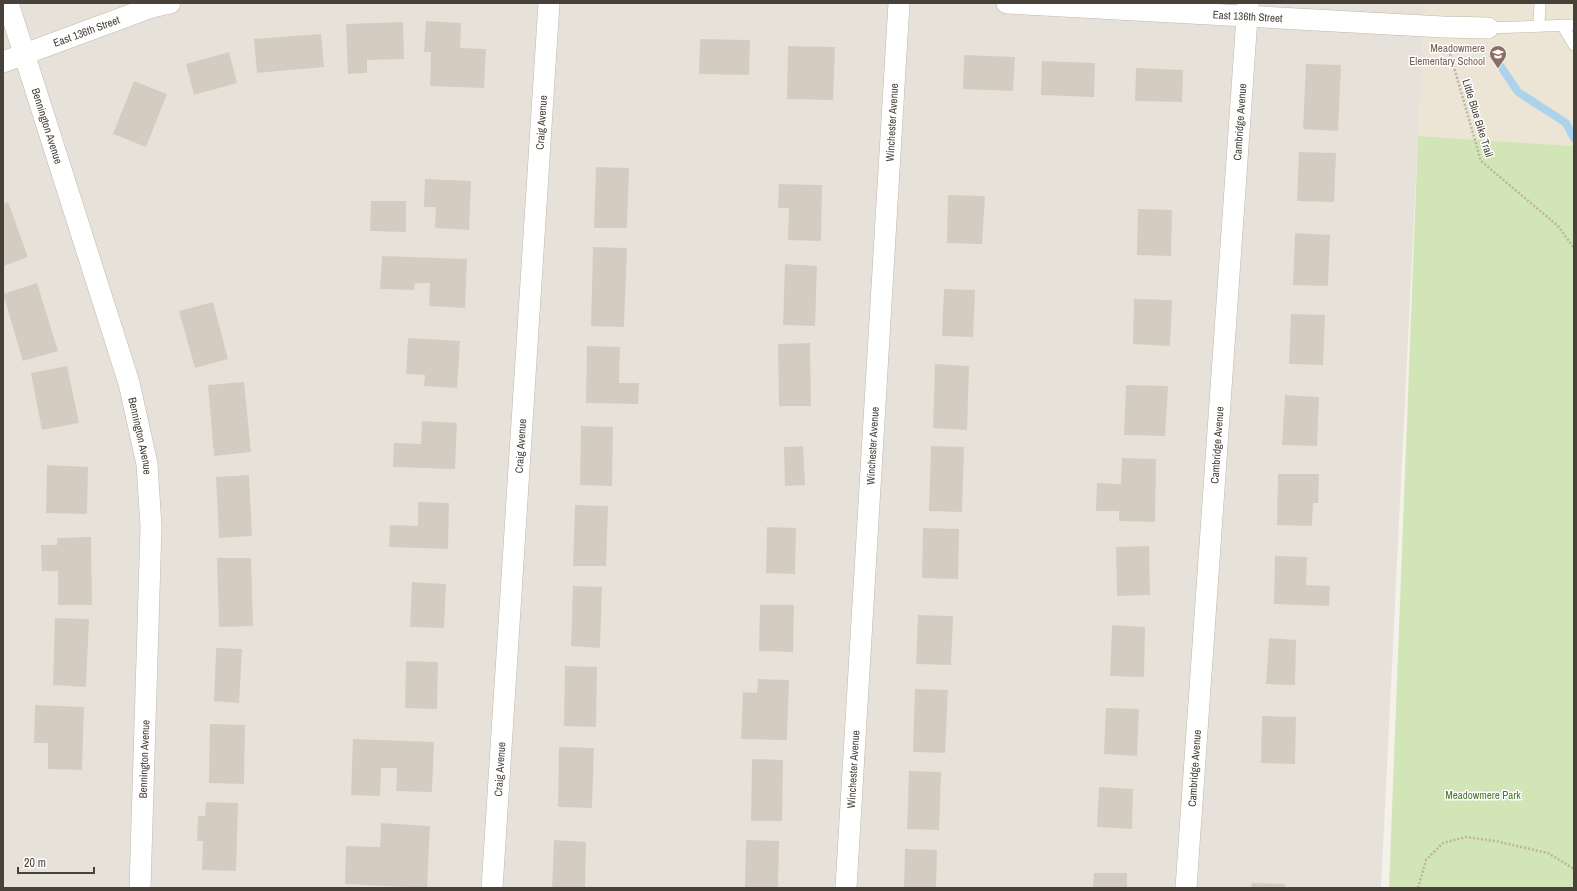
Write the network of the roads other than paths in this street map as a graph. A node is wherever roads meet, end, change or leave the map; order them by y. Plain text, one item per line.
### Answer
1 (8, 3) edge
2 (170, 3) edge
3 (549, 3) edge
4 (899, 3) edge
5 (1007, 3) edge
6 (1540, 3) edge
7 (1248, 9) edge
8 (1562, 25) junction
9 (1574, 25) edge
10 (1539, 26) junction
11 (1488, 28) joint
12 (1574, 45) edge
13 (24, 54) junction
14 (3, 62) edge
15 (140, 888) edge
16 (492, 888) edge
17 (846, 888) edge
18 (1186, 888) edge

1 - 13 street, Bennington Avenue
2 - 13 street, East 136th Street
3 - 16 street, Craig Avenue
4 - 17 street, Winchester Avenue
5 - 7 street, East 136th Street
6 - 10 lane
7 - 11 street, East 136th Street
7 - 18 street, Cambridge Avenue
8 - 9 lane
8 - 10 lane
8 - 12 lane
10 - 11 lane
13 - 14 street, East 136th Street
13 - 15 street, Bennington Avenue

